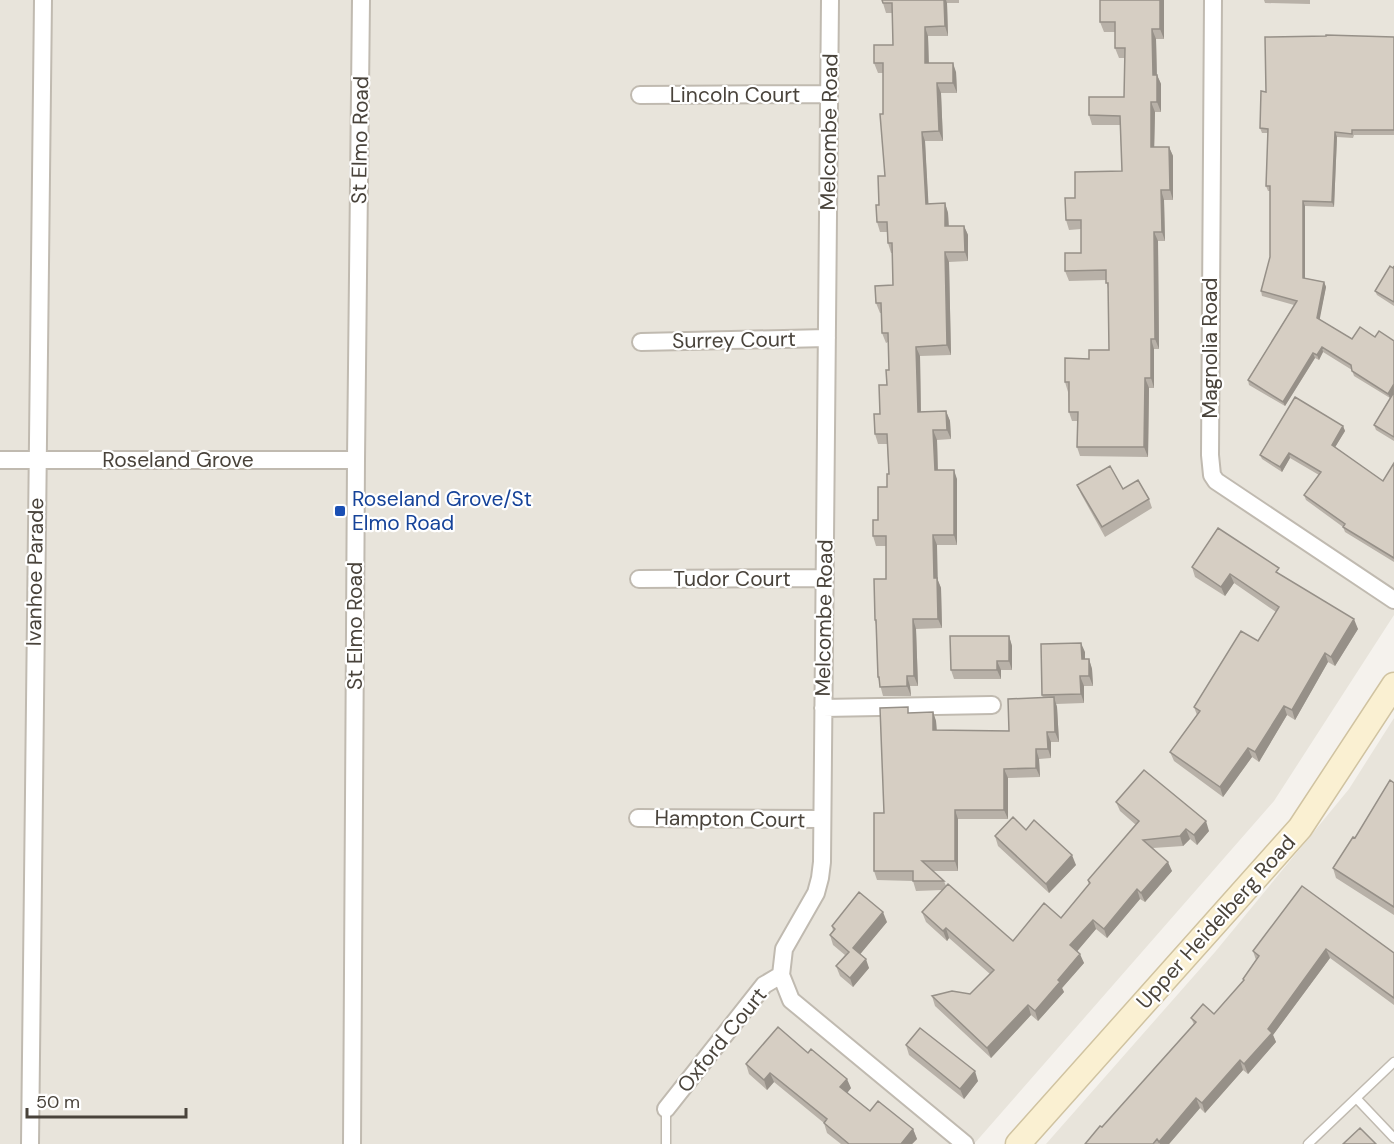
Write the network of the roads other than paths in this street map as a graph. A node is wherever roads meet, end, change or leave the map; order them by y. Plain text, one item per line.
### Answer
1 (43, 0) edge
2 (361, 0) edge
3 (830, 0) edge
4 (1213, 0) edge
5 (829, 94) junction
6 (640, 95) dead end
7 (827, 338) junction
8 (641, 342) dead end
9 (0, 460) edge
10 (36, 460) junction
11 (356, 460) junction
12 (825, 578) junction
13 (639, 579) dead end
14 (1394, 600) edge
15 (1394, 685) edge
16 (992, 705) dead end
17 (824, 708) junction
18 (638, 818) dead end
19 (822, 819) junction
20 (781, 975) junction
21 (1394, 1062) edge
22 (1357, 1099) junction
23 (666, 1110) joint
24 (1394, 1138) edge
25 (30, 1144) edge
26 (352, 1144) edge
27 (666, 1144) edge
28 (965, 1144) edge
29 (1018, 1144) edge
30 (1308, 1144) edge

1 - 10 street, Ivanhoe Parade
2 - 11 street, St Elmo Road
3 - 5 street, Melcombe Road
4 - 14 street, Magnolia Road
5 - 6 street, Lincoln Court
5 - 7 street, Melcombe Road
7 - 8 street, Surrey Court
7 - 12 street, Melcombe Road
9 - 10 street, Roseland Grove
10 - 11 street, Roseland Grove
10 - 25 street, Ivanhoe Parade
11 - 26 street, St Elmo Road
12 - 13 street, Tudor Court
12 - 17 street, Melcombe Road
15 - 29 main road, Upper Heidelberg Road
16 - 17 street
17 - 19 street, Melcombe Road
18 - 19 street, Hampton Court
19 - 20 street, Melcombe Road
20 - 23 street, Oxford Court
20 - 28 street
21 - 22 lane
22 - 24 lane
22 - 30 lane
23 - 27 lane

